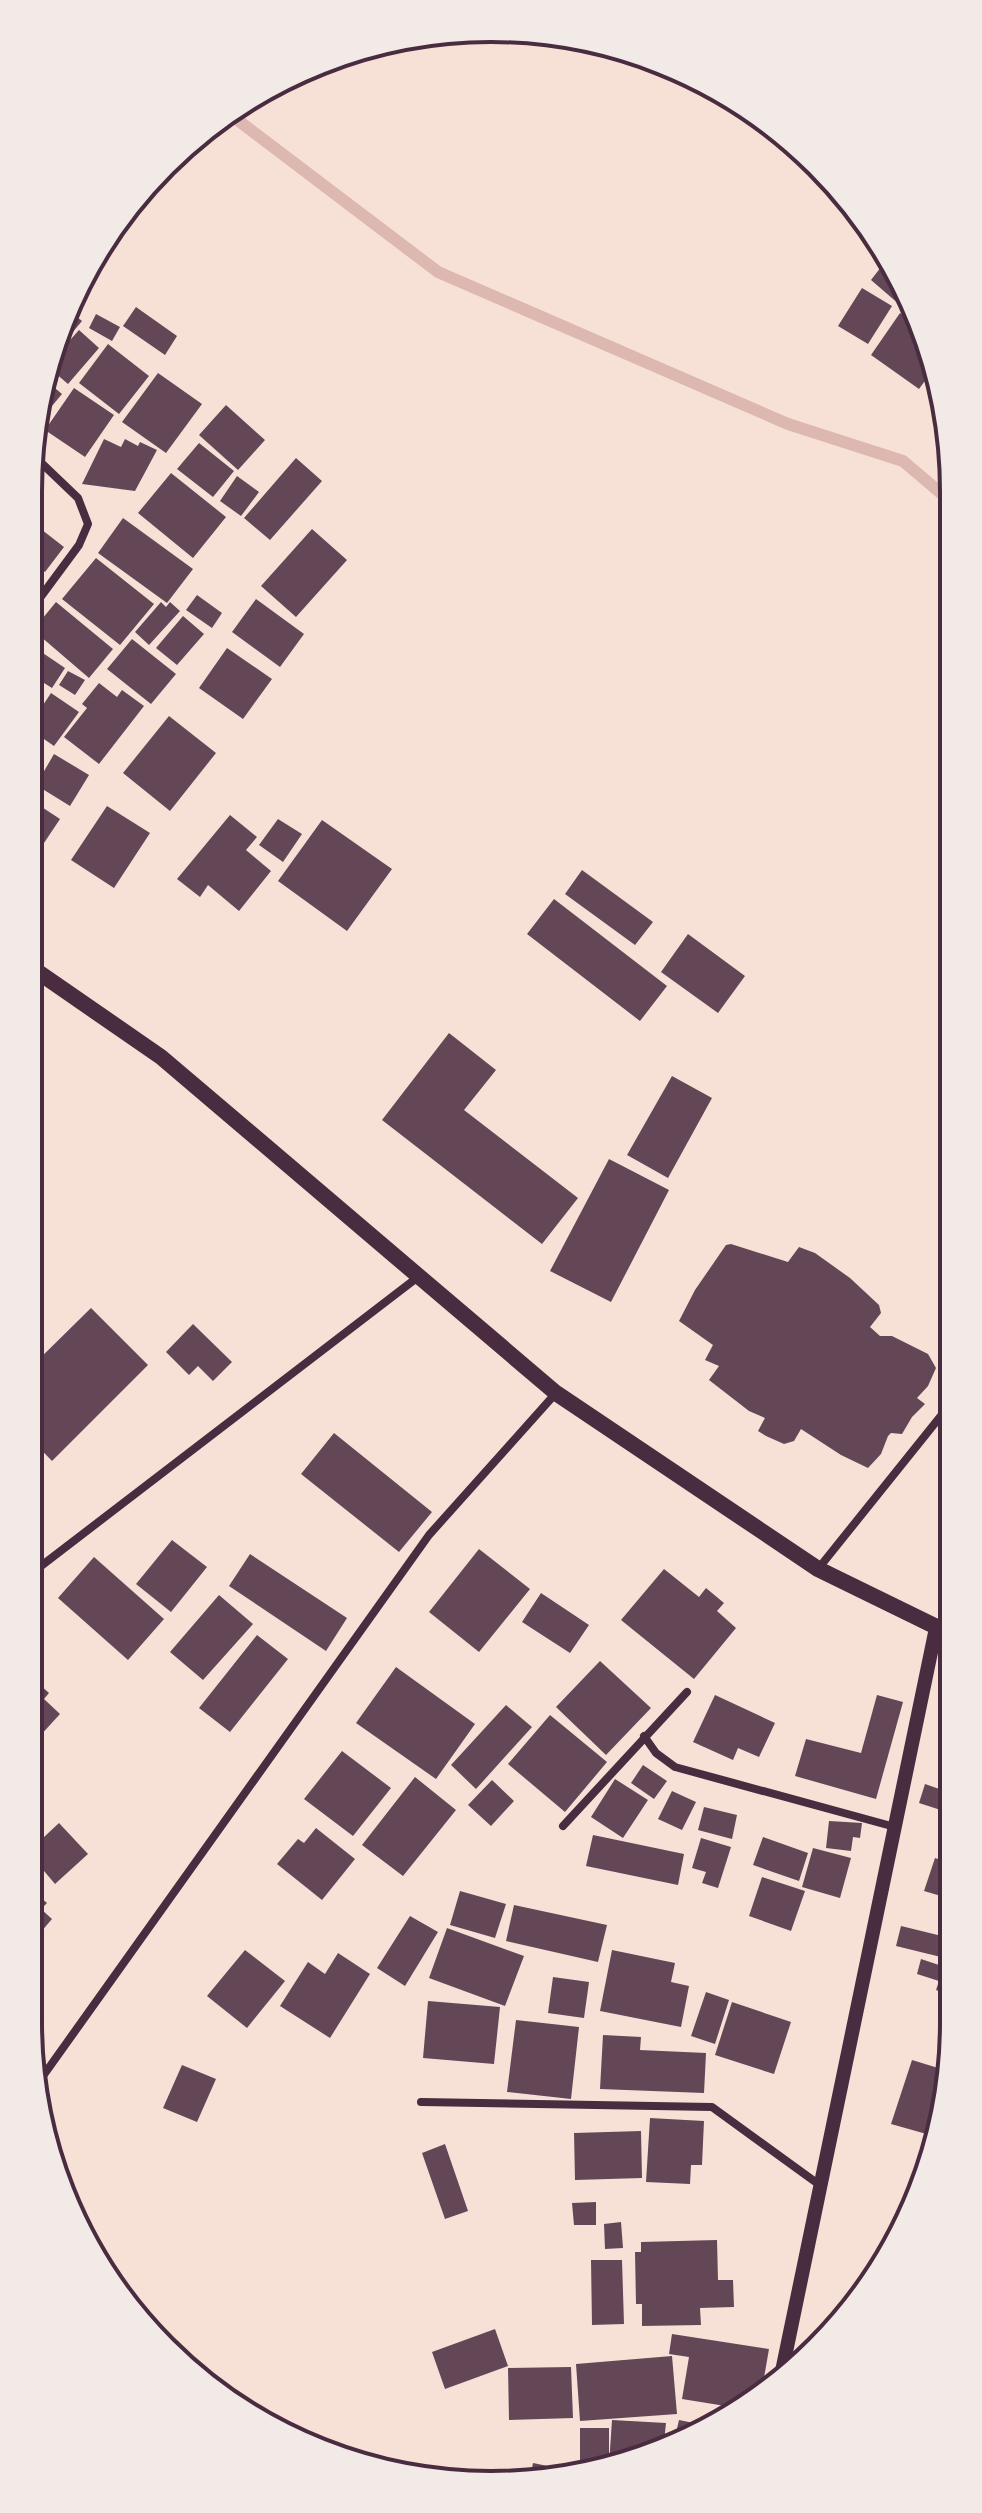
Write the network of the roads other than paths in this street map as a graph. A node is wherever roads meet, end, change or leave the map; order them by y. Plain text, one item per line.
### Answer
1 (43, 464) edge
2 (42, 595) edge
3 (42, 975) edge
4 (418, 1277) junction
5 (556, 1393) junction
6 (940, 1417) edge
7 (42, 1565) edge
8 (818, 1569) junction
9 (936, 1628) junction
10 (940, 1630) edge
11 (687, 1692) dead end
12 (644, 1736) junction
13 (563, 1826) dead end
14 (895, 1827) junction
15 (45, 2073) edge
16 (421, 2102) dead end
17 (821, 2186) junction
18 (784, 2362) edge

1 - 2 street
3 - 4 main road
4 - 5 main road
4 - 7 street
5 - 8 main road
5 - 15 street
6 - 8 street
8 - 9 main road
9 - 10 main road
9 - 14 street
11 - 12 street
12 - 13 street
12 - 14 street
14 - 17 street
16 - 17 street
17 - 18 street

